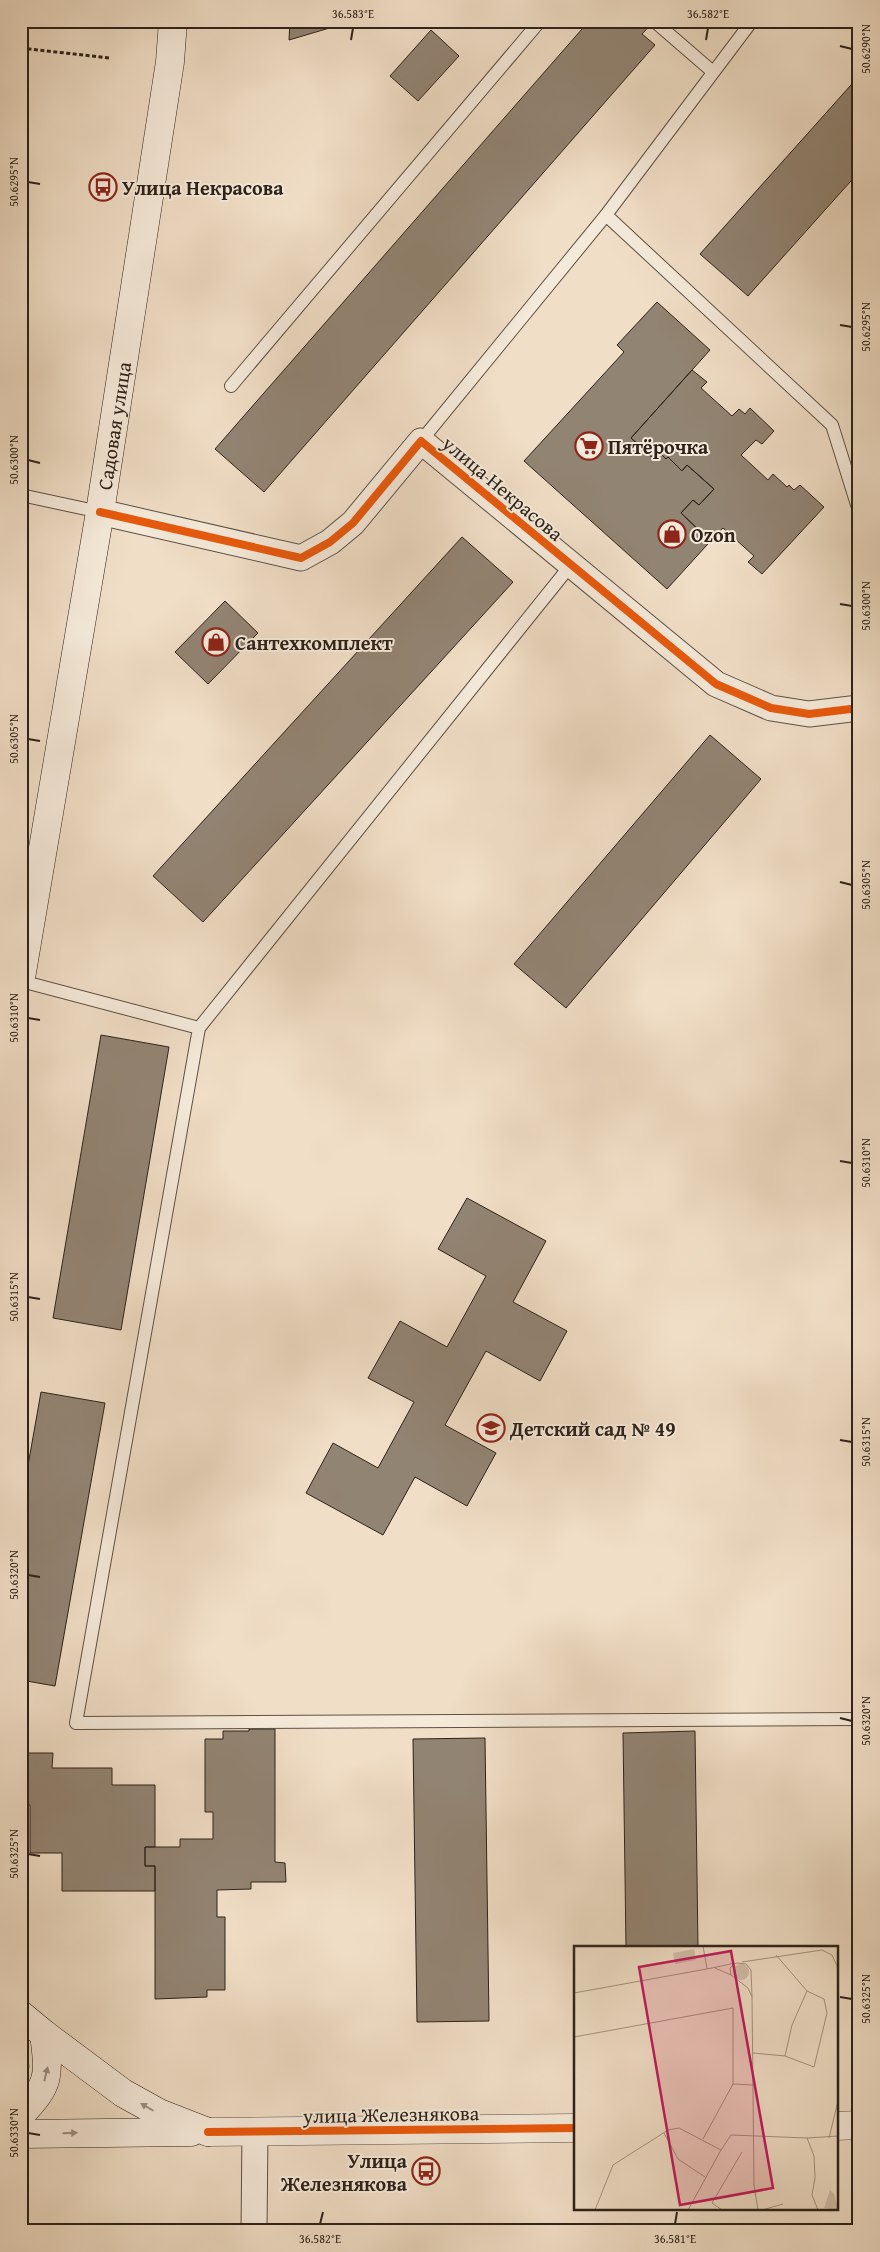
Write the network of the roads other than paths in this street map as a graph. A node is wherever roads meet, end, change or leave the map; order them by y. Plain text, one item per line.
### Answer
1 (173, 21) edge
2 (540, 21) edge
3 (654, 21) edge
4 (752, 21) edge
5 (713, 72) junction
6 (606, 215) junction
7 (231, 386) dead end
8 (421, 441) junction
9 (21, 495) edge
10 (859, 511) edge
11 (100, 512) junction
12 (570, 566) junction
13 (859, 708) edge
14 (21, 979) edge
15 (199, 1028) junction
16 (859, 1719) edge
17 (21, 2015) edge
18 (44, 2034) junction
19 (21, 2114) edge
20 (859, 2125) edge
21 (838, 2126) edge
22 (574, 2128) edge
23 (208, 2132) junction
24 (255, 2132) junction
25 (21, 2134) edge
26 (254, 2231) edge

1 - 11 main road, Садовая улица
2 - 7 lane
3 - 5 lane
4 - 5 lane
5 - 6 lane
6 - 8 lane
6 - 10 lane
8 - 11 street, улица Некрасова
8 - 12 street, улица Некрасова
9 - 11 lane
11 - 14 main road, Садовая улица
12 - 13 street, улица Некрасова
12 - 15 lane
14 - 15 lane
15 - 16 lane
17 - 18 main road, улица Железнякова
19 -> 18 main road
23 -> 18 main road, улица Железнякова
20 - 21 main road
22 - 24 main road, улица Железнякова
23 - 24 main road, улица Железнякова
25 -> 23 main road, улица Железнякова
24 - 26 street

